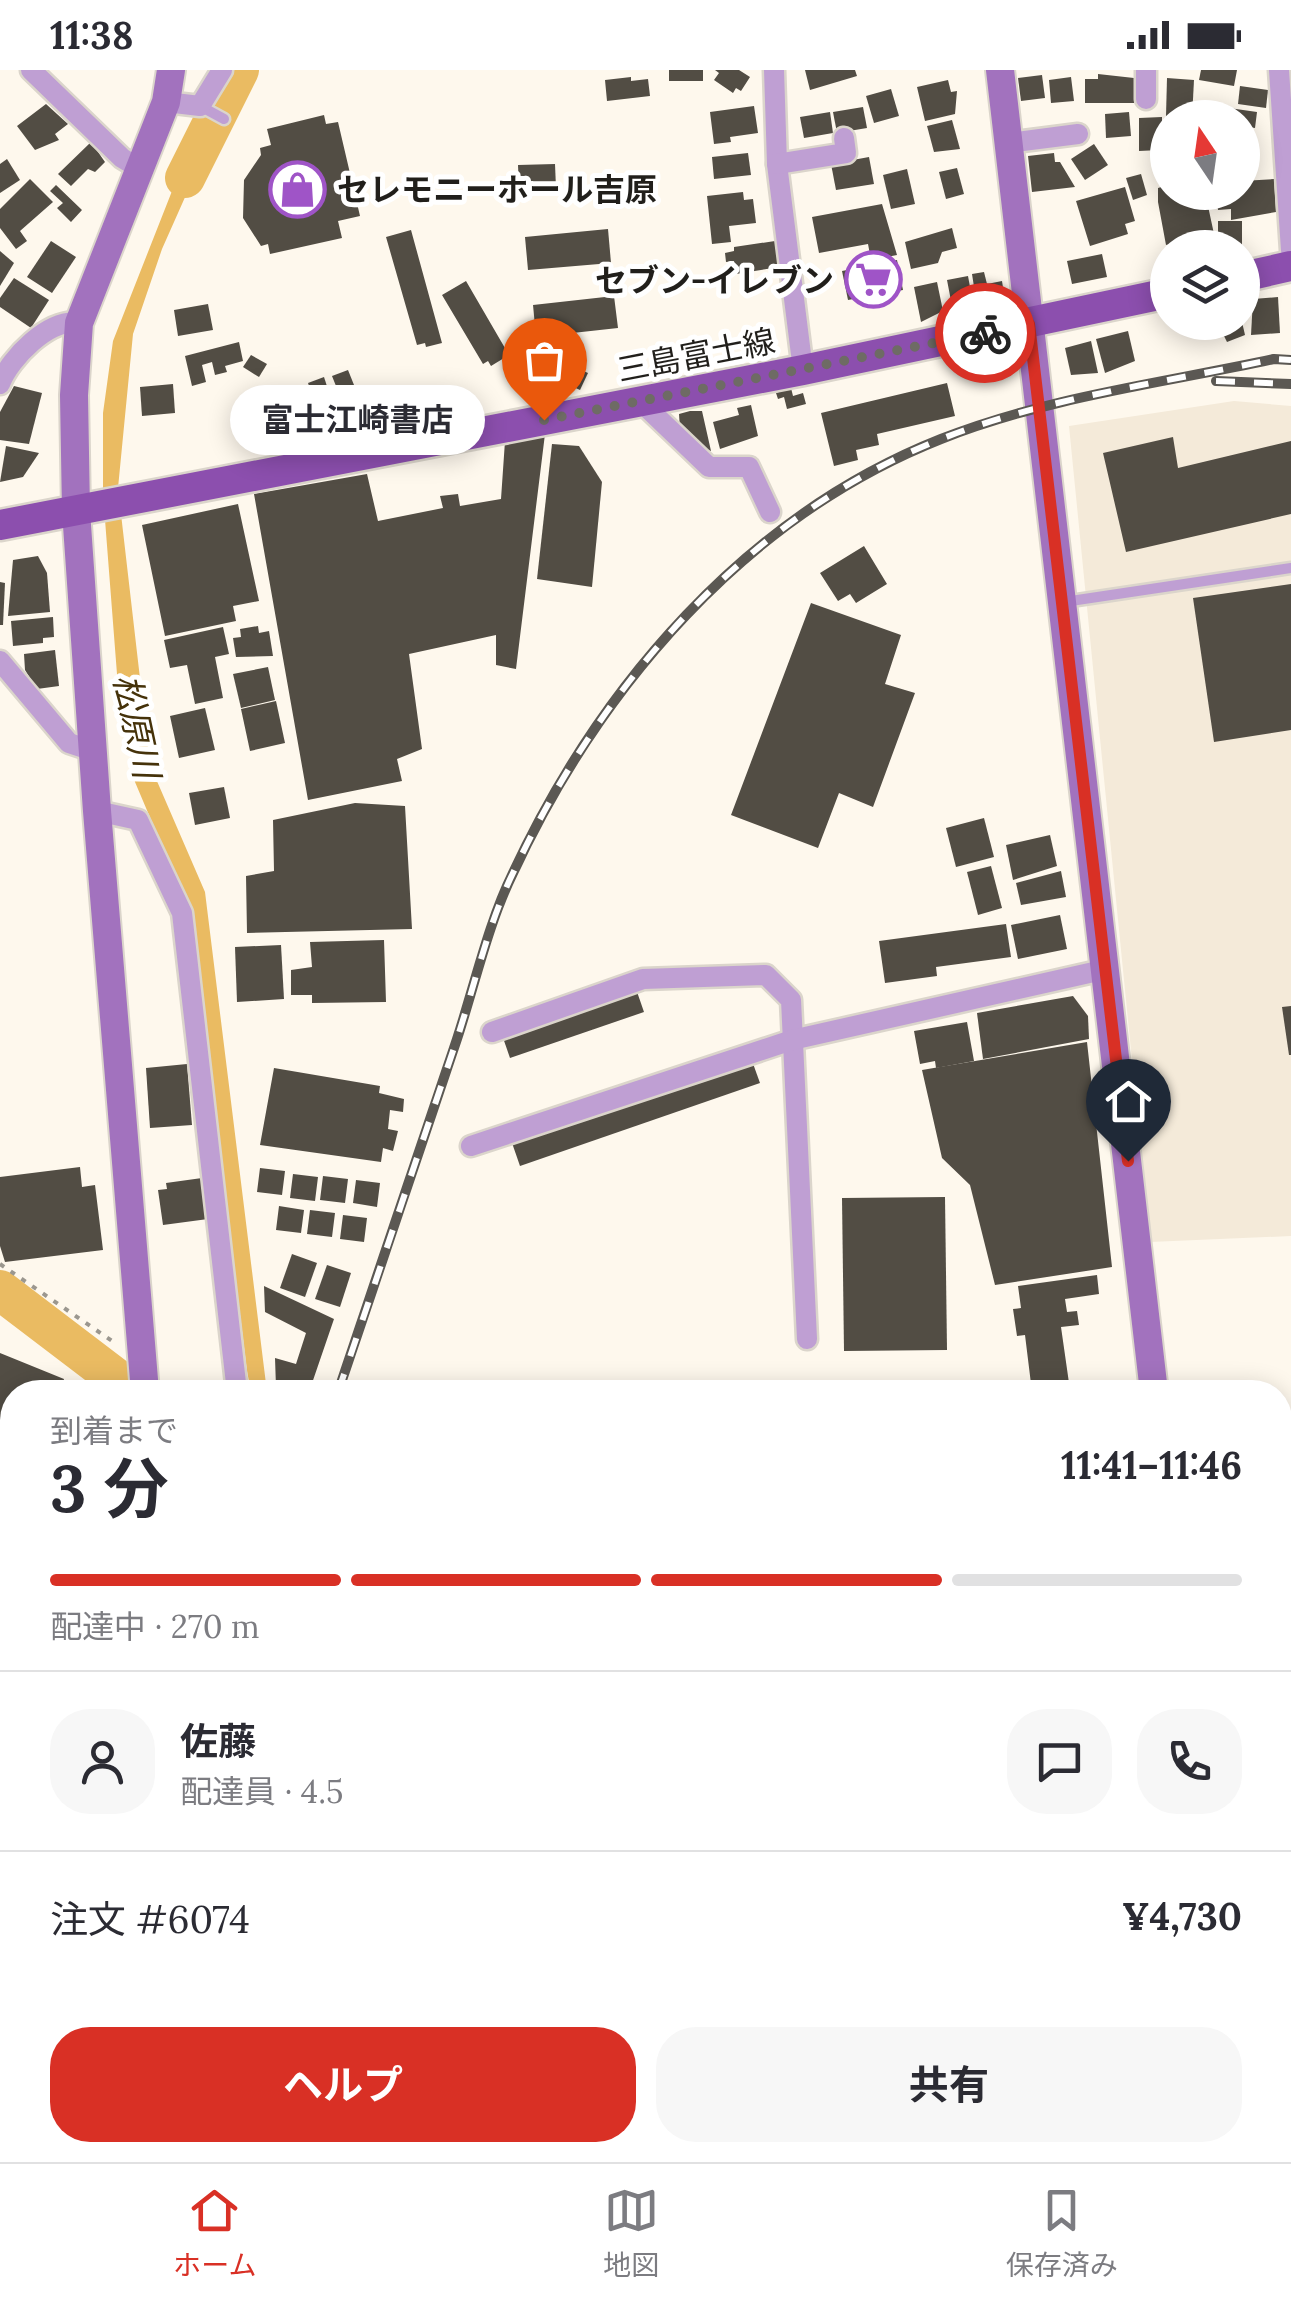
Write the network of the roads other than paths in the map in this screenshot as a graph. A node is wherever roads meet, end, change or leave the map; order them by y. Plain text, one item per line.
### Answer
1 (31, 70) edge
2 (171, 70) edge
3 (222, 70) edge
4 (1000, 70) edge
5 (1146, 70) edge
6 (1280, 70) edge
7 (770, 72) edge
8 (1146, 99) dead end
9 (166, 102) junction
10 (200, 106) junction
11 (224, 118) dead end
12 (1078, 134) dead end
13 (844, 138) dead end
14 (1008, 143) junction
15 (777, 164) junction
16 (140, 169) junction
17 (1291, 250) edge
18 (1291, 266) edge
19 (1260, 273) edge
20 (1150, 298) edge
21 (79, 323) junction
22 (1029, 324) junction
23 (2, 370) edge
24 (803, 370) junction
25 (640, 401) junction
26 (100, 506) junction
27 (770, 512) dead end
28 (0, 525) edge
29 (1291, 568) edge
30 (1063, 602) junction
31 (0, 661) edge
32 (93, 751) junction
33 (97, 811) junction
34 (1107, 968) junction
35 (492, 1032) dead end
36 (792, 1040) junction
37 (471, 1146) dead end
38 (807, 1339) dead end
39 (142, 1377) edge
40 (235, 1380) edge
41 (1153, 1380) edge

1 - 16 street
2 - 9 street
3 - 10 street
4 - 14 street
5 - 8 street
6 - 17 street
7 - 15 street
9 - 10 street
9 - 16 street
10 - 11 lane
12 - 14 street
13 - 15 street
14 - 22 street
15 - 24 street
16 - 21 street
18 - 19 main road
20 - 22 main road, 三島富士線
21 - 23 street
21 - 26 street
22 - 24 main road, 三島富士線
22 - 30 street
24 - 25 main road, 三島富士線
25 - 26 main road, 三島富士線
25 - 27 street
26 - 28 main road, 三島富士線
26 - 32 street
29 - 30 lane
30 - 34 street
31 - 32 street
32 - 33 street
33 - 39 street
33 - 40 street
34 - 36 street
34 - 41 street
35 - 36 street
36 - 37 street
36 - 38 street

